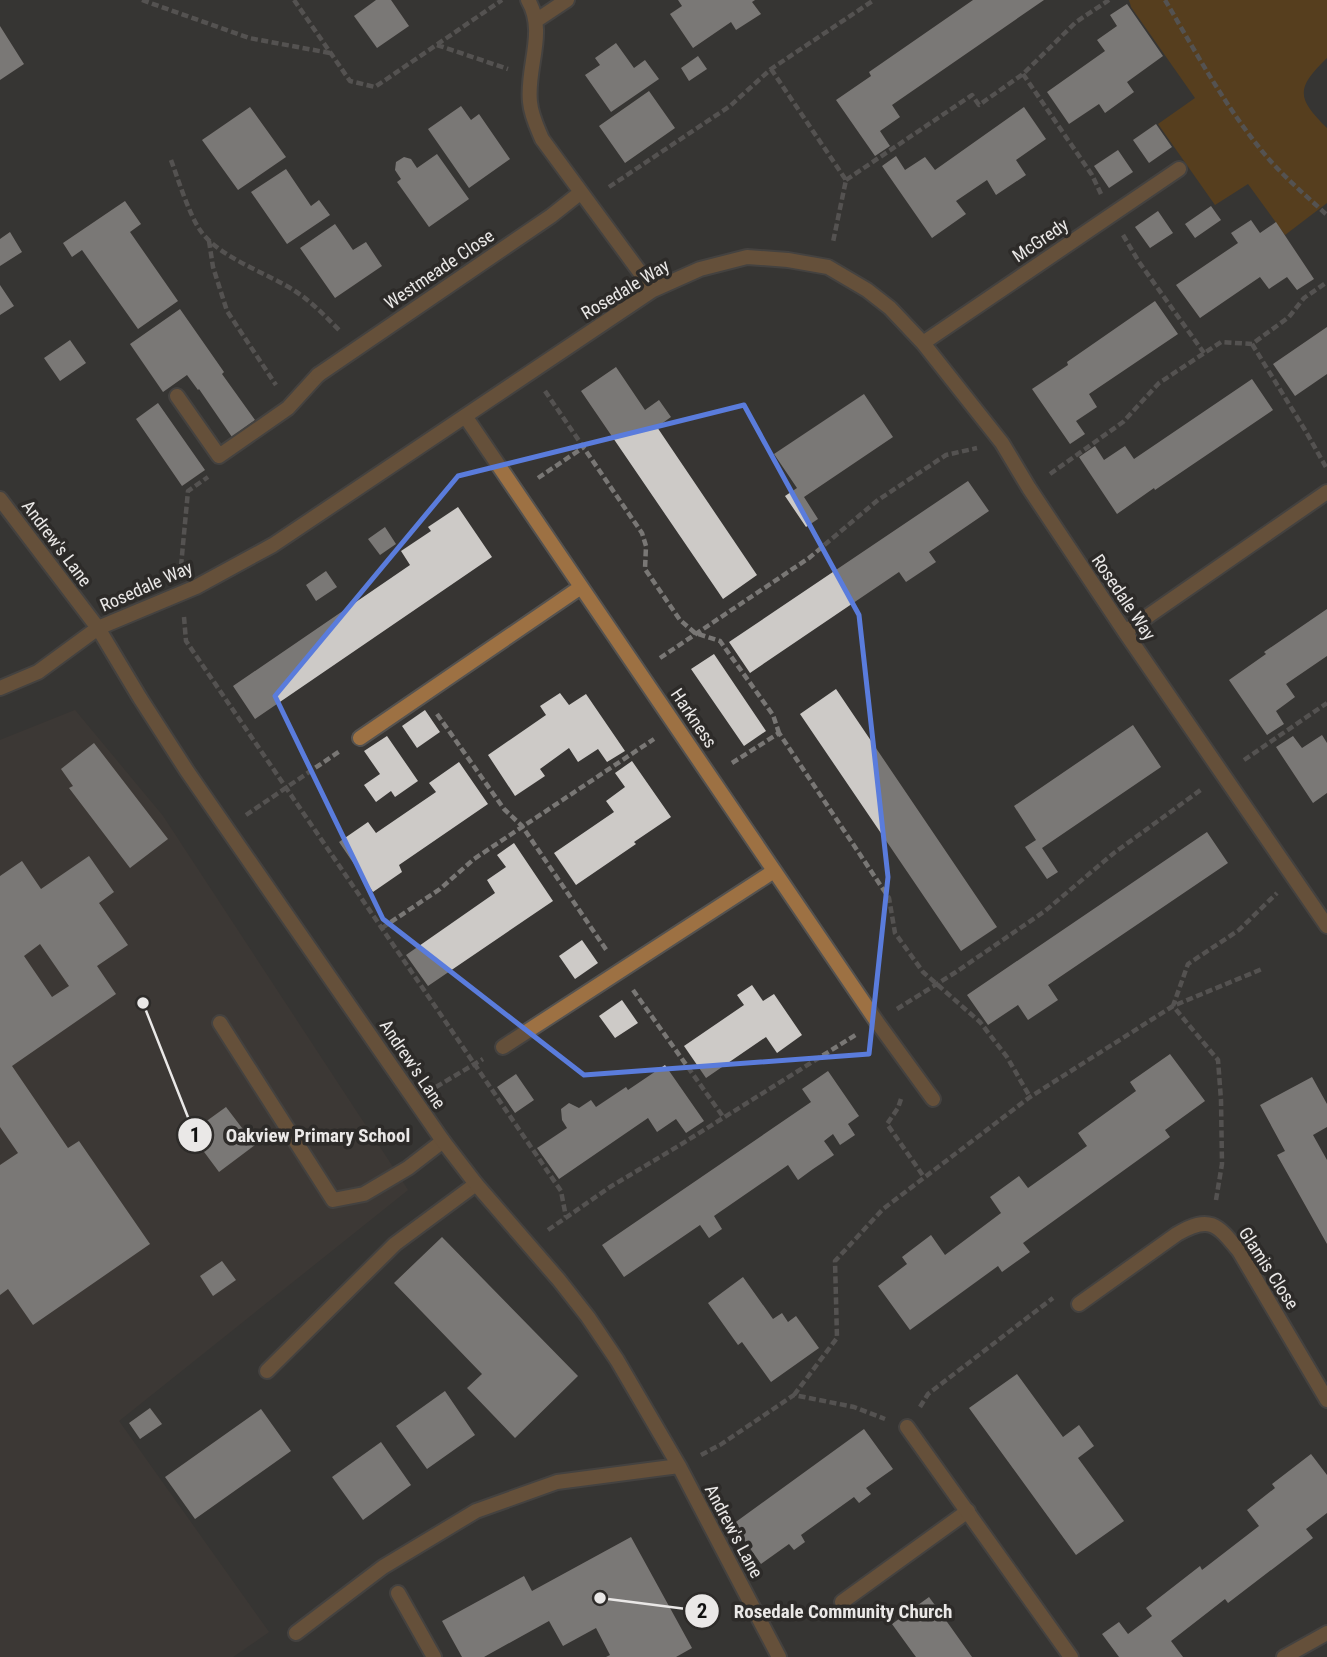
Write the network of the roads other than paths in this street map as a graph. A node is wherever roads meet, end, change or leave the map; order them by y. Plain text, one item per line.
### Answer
1 (528, 0) edge
2 (567, 0) edge
3 (537, 20) junction
4 (1179, 169) dead end
5 (584, 198) junction
6 (653, 290) junction
7 (923, 343) junction
8 (177, 396) dead end
9 (465, 416) junction
10 (1327, 492) edge
11 (0, 499) edge
12 (581, 587) junction
13 (98, 628) junction
14 (1125, 632) junction
15 (0, 688) edge
16 (360, 738) road end
17 (774, 871) junction
18 (1327, 926) edge
19 (220, 1023) dead end
20 (503, 1047) road end
21 (933, 1099) dead end
22 (443, 1141) junction
23 (476, 1184) junction
24 (1079, 1304) road end
25 (267, 1371) dead end
26 (1327, 1400) edge
27 (907, 1427) road end
28 (679, 1466) junction
29 (968, 1511) junction
30 (398, 1593) dead end
31 (842, 1602) dead end
32 (296, 1633) dead end
33 (1327, 1633) edge
34 (435, 1657) edge
35 (779, 1657) edge
36 (1071, 1657) edge
37 (1284, 1657) edge

1 - 3 street
2 - 3 street
3 - 5 street
4 - 7 street, McGredy
5 - 6 street
5 - 8 street, Westmeade Close
6 - 7 street, Rosedale Way
6 - 9 street, Rosedale Way
7 - 14 street, Rosedale Way
9 - 12 street, Harkness
9 - 13 street, Rosedale Way
10 - 14 street
11 - 13 street, Andrew's Lane
12 - 16 street
12 - 17 street, Harkness
13 - 15 street, Rosedale Way
13 - 22 street, Andrew's Lane
14 - 18 street, Rosedale Way
17 - 20 street
17 - 21 street, Harkness
19 - 22 street
22 - 23 street, Andrew's Lane
23 - 25 street
23 - 28 street, Andrew's Lane
24 - 26 street, Glamis Close
27 - 29 street
28 - 32 street
28 - 35 street, Andrew's Lane
29 - 31 street
29 - 36 street
30 - 34 street
33 - 37 street

